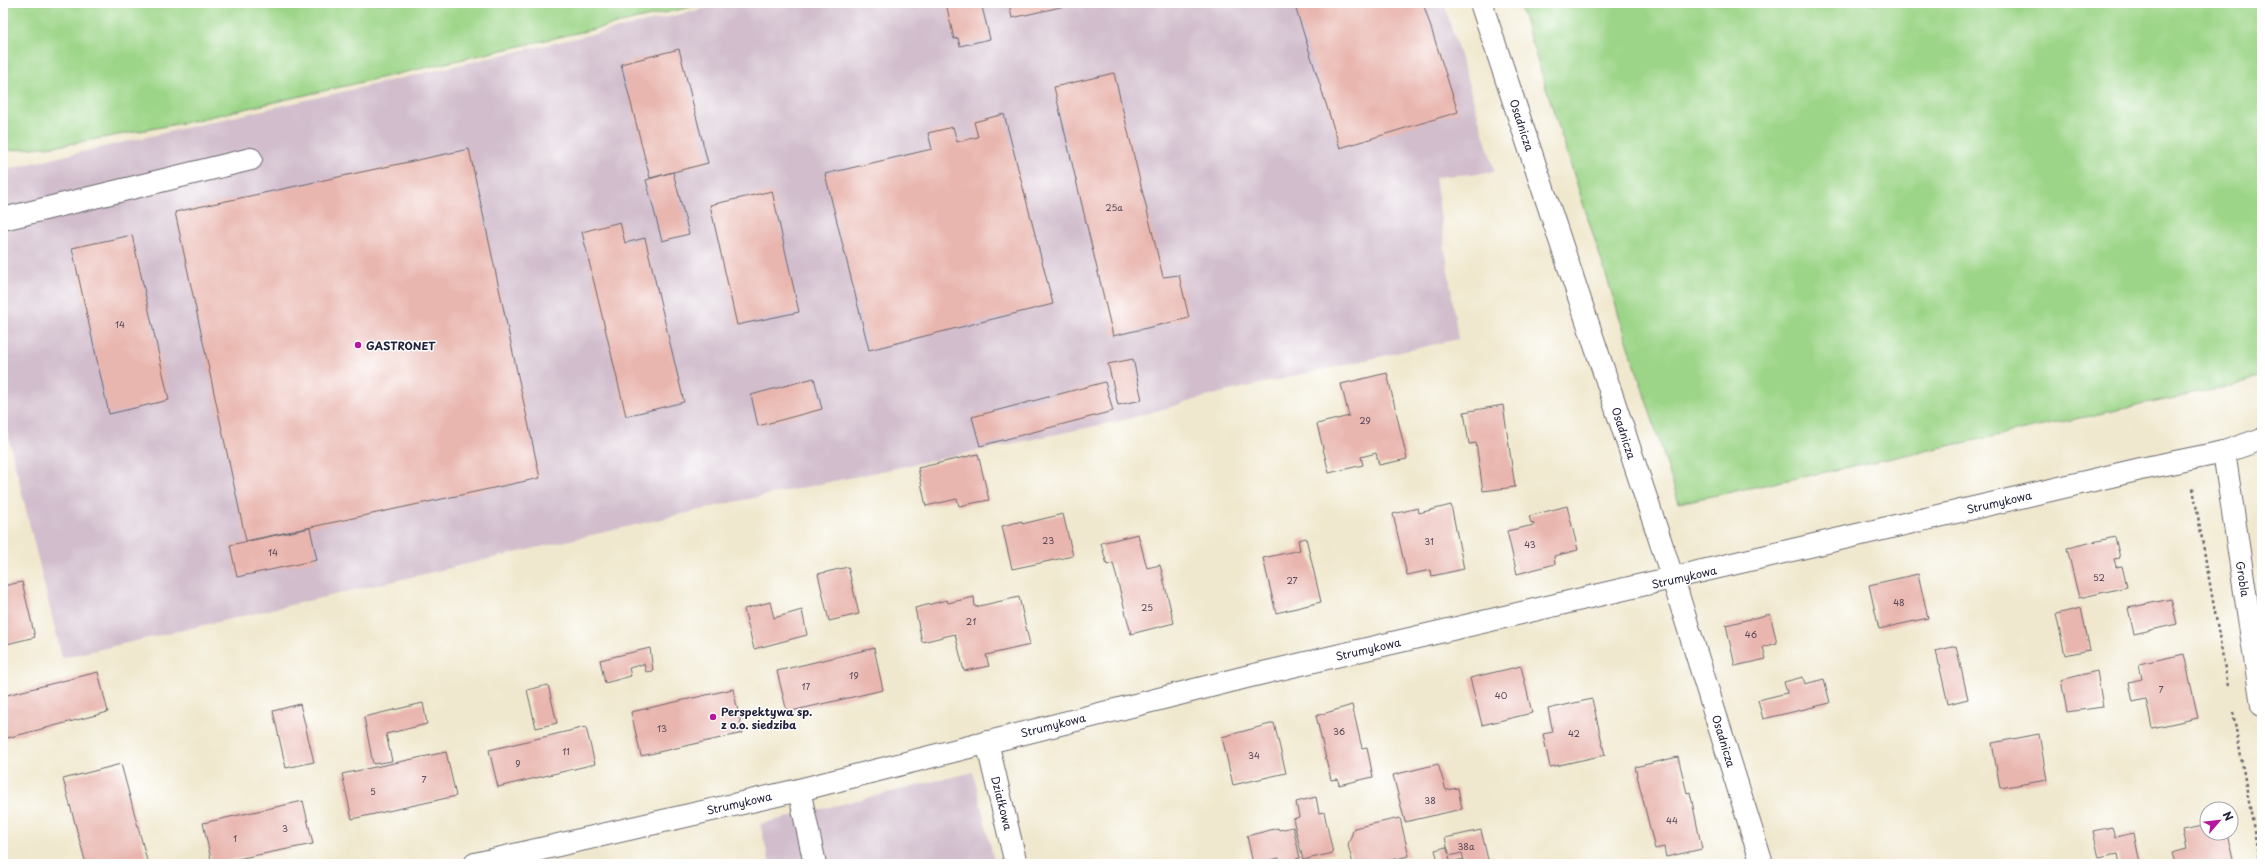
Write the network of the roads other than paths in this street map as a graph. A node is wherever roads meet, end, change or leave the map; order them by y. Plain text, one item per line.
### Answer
1 (1481, 3) edge
2 (251, 159) dead end
3 (3, 219) edge
4 (2262, 439) edge
5 (2224, 452) junction
6 (1673, 579) junction
7 (2262, 705) edge
8 (987, 742) junction
9 (799, 790) junction
10 (475, 864) edge
11 (816, 864) edge
12 (1016, 864) edge
13 (1762, 864) edge

1 - 6 street, Osadnicza
2 - 3 street
4 - 5 street, Strumykowa
5 - 6 street, Strumykowa
5 - 7 street, Grobla
6 - 8 street, Strumykowa
6 - 13 street, Osadnicza
8 - 9 street, Strumykowa
8 - 12 street, Działkowa
9 - 10 street, Strumykowa
9 - 11 street

